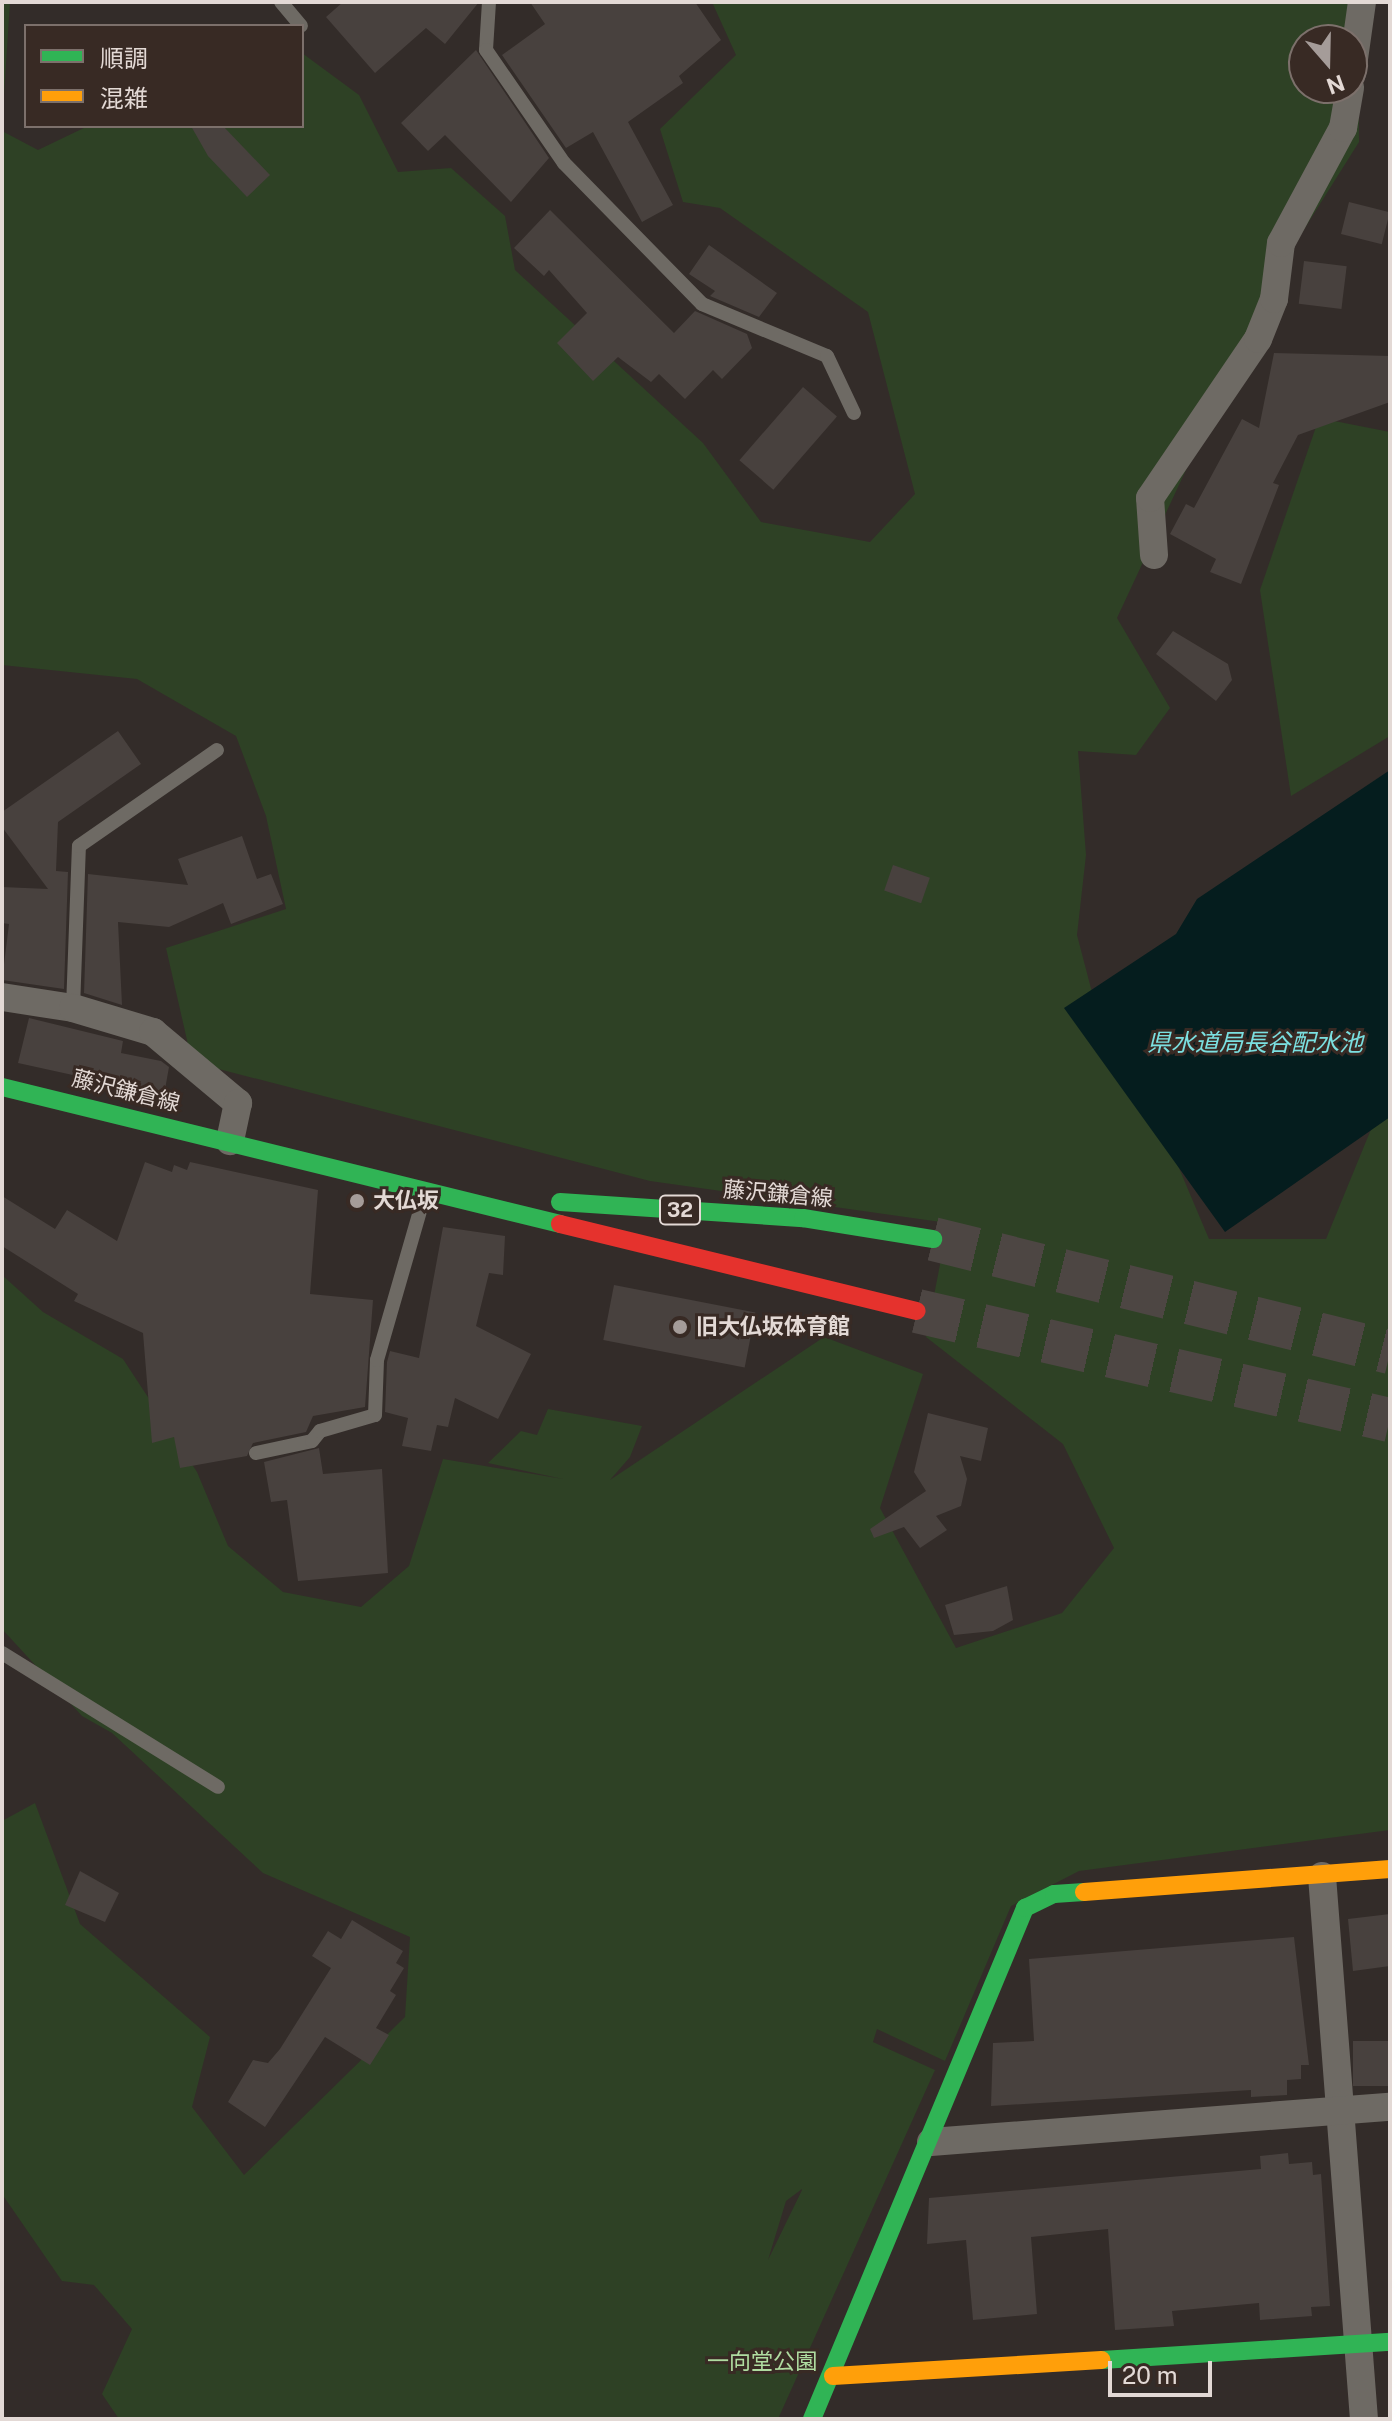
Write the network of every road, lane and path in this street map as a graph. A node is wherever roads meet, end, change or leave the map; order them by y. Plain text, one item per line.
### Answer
1 (281, 2) edge
2 (489, 2) edge
3 (1362, 2) edge
4 (299, 24) edge
5 (1359, 24) edge
6 (1347, 104) edge
7 (854, 413) dead end
8 (1154, 555) dead end
9 (217, 750) dead end
10 (2, 997) edge
11 (73, 1008) junction
12 (2, 1087) edge
13 (230, 1141) junction
14 (426, 1191) junction
15 (933, 1239) tunnel mouth
16 (917, 1311) tunnel mouth
17 (256, 1453) dead end
18 (2, 1653) edge
19 (218, 1787) dead end
20 (1390, 1869) edge
21 (1322, 1876) junction
22 (1390, 2107) edge
23 (1340, 2111) junction
24 (931, 2142) junction
25 (1390, 2342) edge
26 (1358, 2345) junction
27 (833, 2376) junction
28 (812, 2419) edge
29 (1364, 2419) edge

1 - 4 lane
2 - 7 lane
3 - 5 street
6 - 8 street
9 - 11 lane
10 - 11 street
11 - 13 street
12 - 13 street, 藤沢鎌倉線 / 32
13 - 14 street, 藤沢鎌倉線 / 32
14 - 15 street, 藤沢鎌倉線 / 32
14 - 16 street, 藤沢鎌倉線 / 32
14 - 17 lane
18 - 19 lane
20 - 21 street
21 - 23 street
21 - 24 street
22 - 23 street
23 - 24 street
23 - 26 street
24 - 27 street
25 - 26 street
26 - 27 street
26 - 29 street
27 - 28 street

